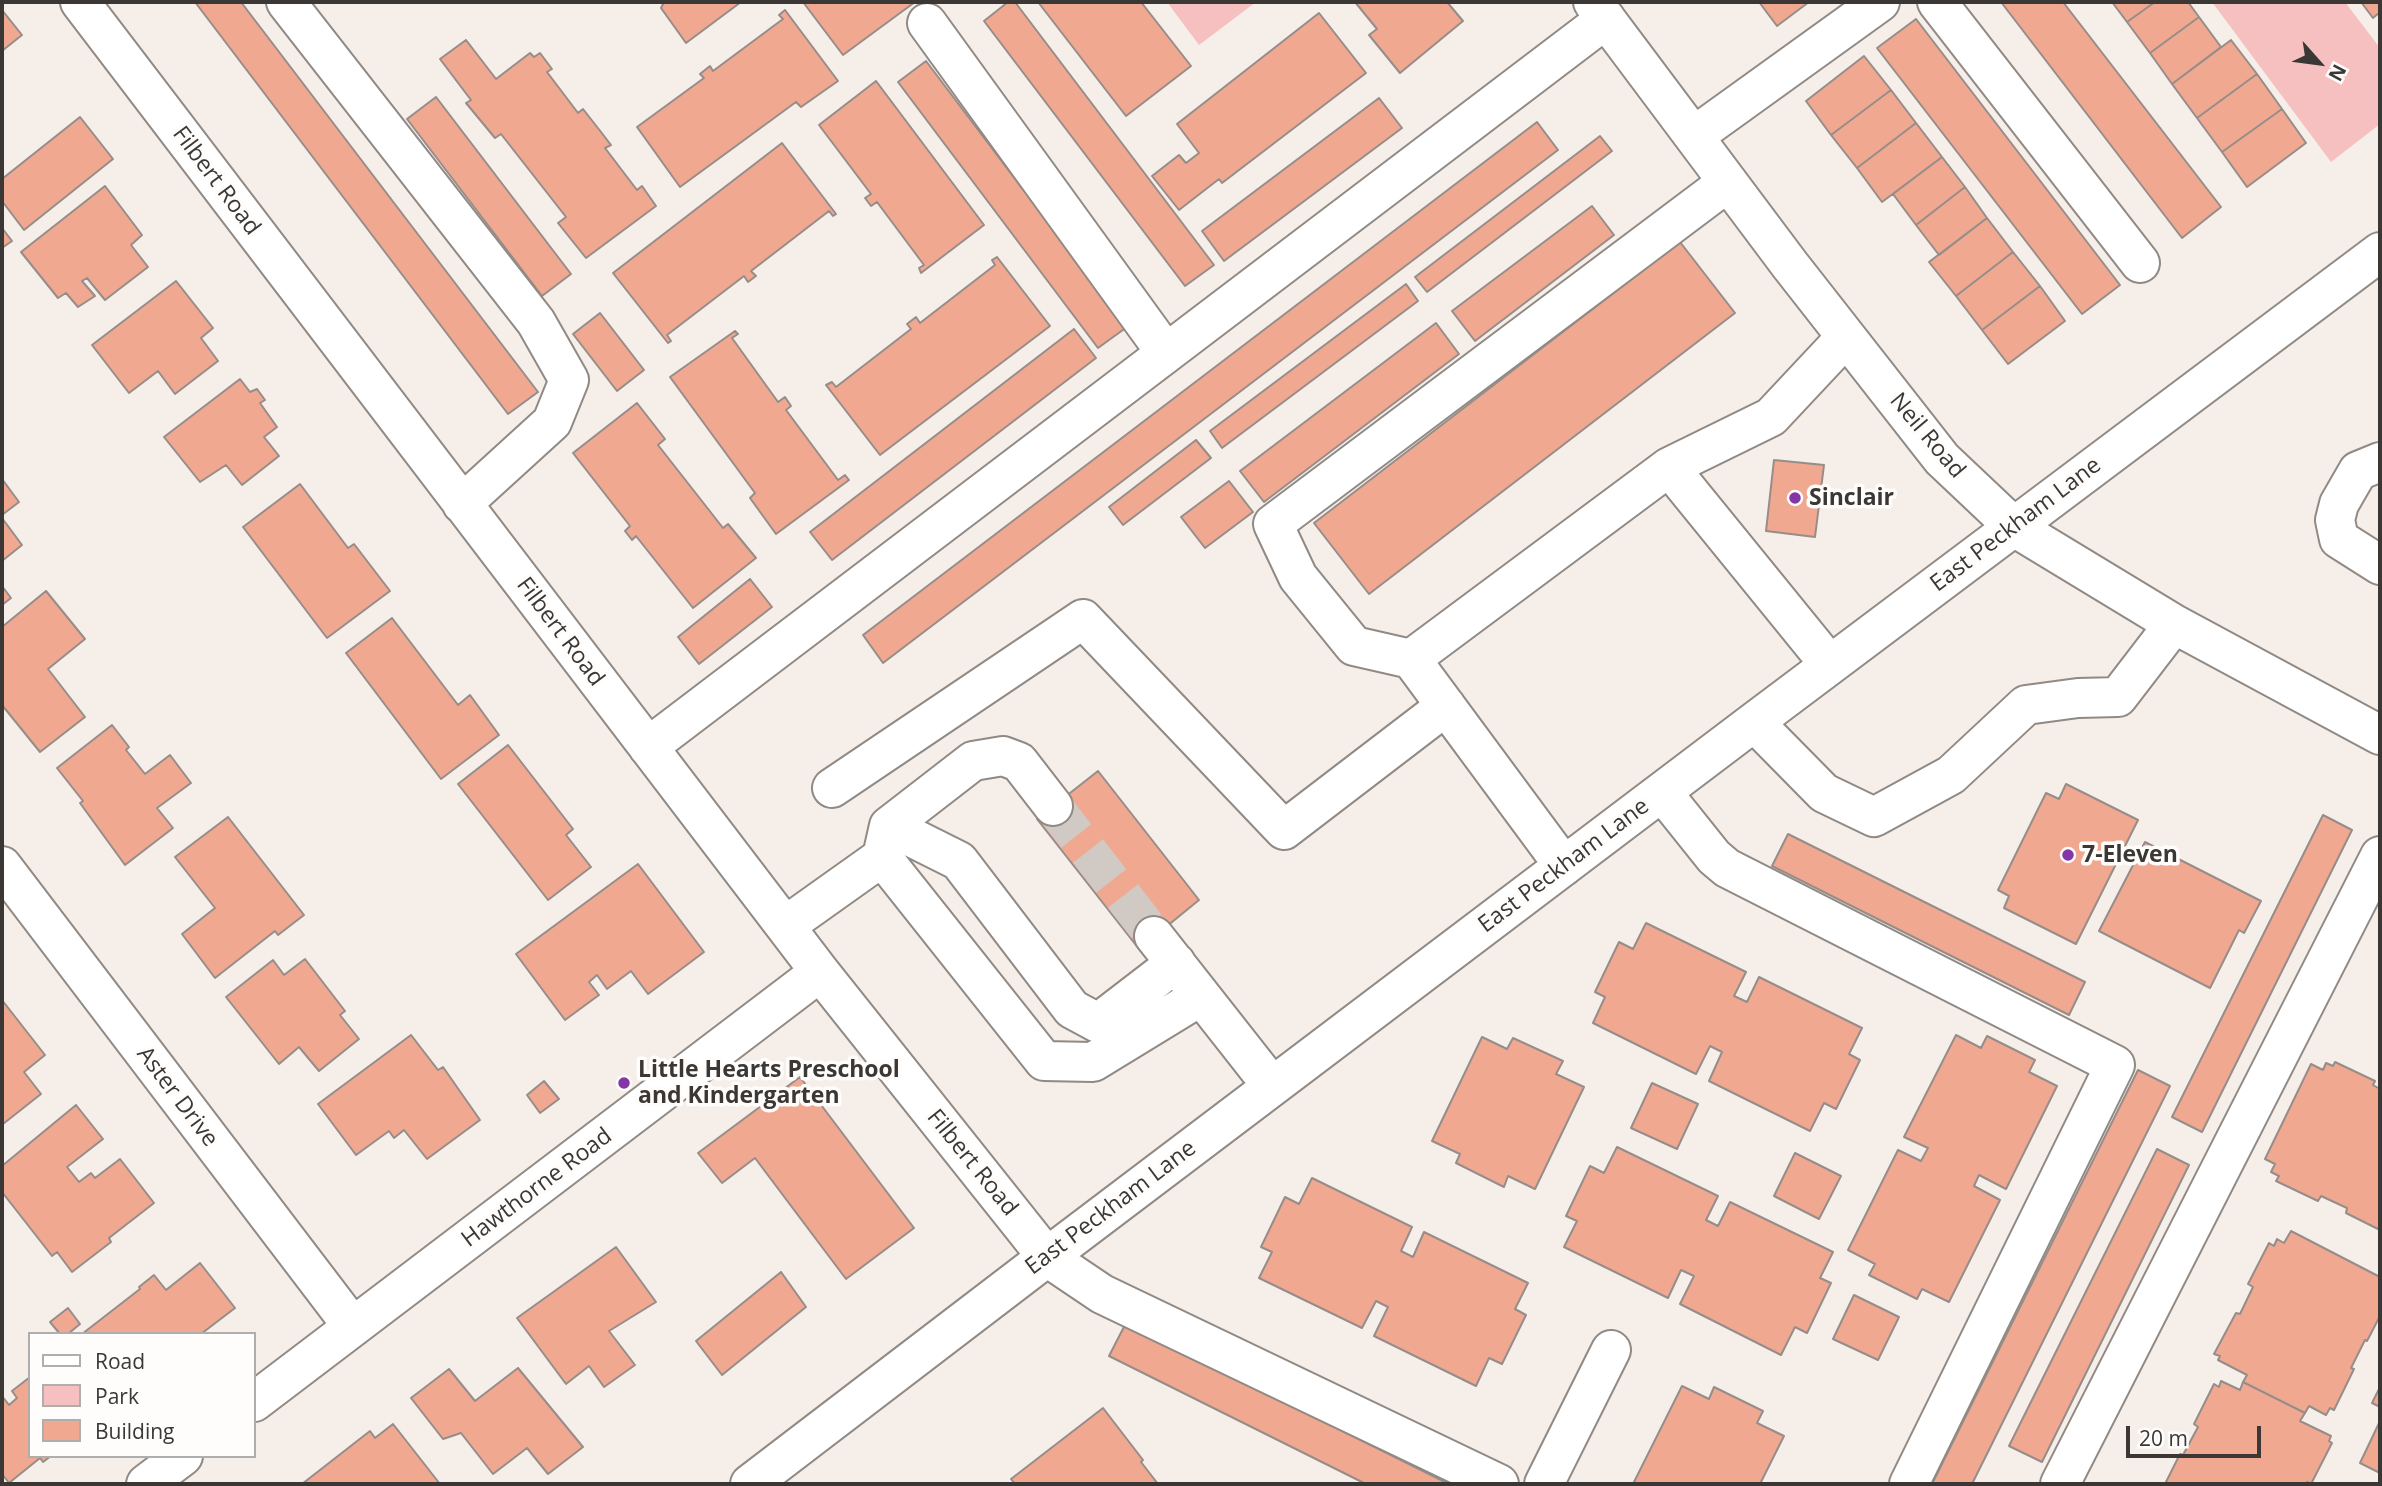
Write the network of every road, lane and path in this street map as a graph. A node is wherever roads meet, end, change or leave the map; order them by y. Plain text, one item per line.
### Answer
1 (80, 2) edge
2 (286, 2) edge
3 (1880, 2) edge
4 (1937, 2) edge
5 (1599, 11) edge
6 (927, 23) dead end
7 (1693, 136) junction
8 (1728, 182) junction
9 (2380, 252) edge
10 (2140, 263) dead end
11 (1846, 337) junction
12 (1166, 353) junction
13 (2380, 462) edge
14 (1669, 467) junction
15 (462, 504) junction
16 (2014, 527) junction
17 (2380, 565) edge
18 (2174, 624) junction
19 (1411, 659) junction
20 (1830, 665) junction
21 (1446, 706) junction
22 (1754, 722) junction
23 (2380, 735) edge
24 (648, 747) junction
25 (832, 788) dead end
26 (1662, 792) junction
27 (1054, 806) tunnel mouth
28 (885, 842) junction
29 (2380, 856) edge
30 (2, 866) edge
31 (1564, 866) junction
32 (785, 926) junction
33 (820, 972) junction
34 (1201, 996) junction
35 (1272, 1086) junction
36 (1047, 1256) junction
37 (353, 1327) junction
38 (1611, 1350) dead end
39 (256, 1400) edge
40 (180, 1458) edge
41 (146, 1484) edge
42 (750, 1484) edge
43 (1499, 1484) edge
44 (1544, 1484) edge
45 (1909, 1484) edge
46 (2060, 1484) edge

1 - 15 street, Filbert Road
2 - 15 street
3 - 7 street
4 - 10 street
5 - 7 street, Neil Road
5 - 12 street
6 - 12 street
7 - 8 street, Neil Road
8 - 11 street, Neil Road
8 - 19 street
9 - 16 street, East Peckham Lane
11 - 14 street
11 - 16 street, Neil Road
12 - 24 street
13 - 17 street
14 - 19 street
14 - 20 street
15 - 24 street, Filbert Road
16 - 18 street, Neil Road
16 - 20 street, East Peckham Lane
18 - 22 street
18 - 23 street, Neil Road
19 - 21 street
20 - 22 street, East Peckham Lane
21 - 25 street
21 - 31 street
22 - 26 street, East Peckham Lane
24 - 32 street, Filbert Road
26 - 31 street, East Peckham Lane
26 - 45 street
27 - 28 street
28 - 32 street
28 - 34 street
28 - 34 street
29 - 46 street
30 - 37 street, Aster Drive
31 - 35 street, East Peckham Lane
32 - 33 street, Filbert Road
33 - 36 street, Filbert Road
33 - 37 street, Hawthorne Road
34 - 35 street
35 - 36 street, East Peckham Lane
36 - 42 street, East Peckham Lane
36 - 43 street, Filbert Road
37 - 39 street, Hawthorne Road
38 - 44 street
40 - 41 street

